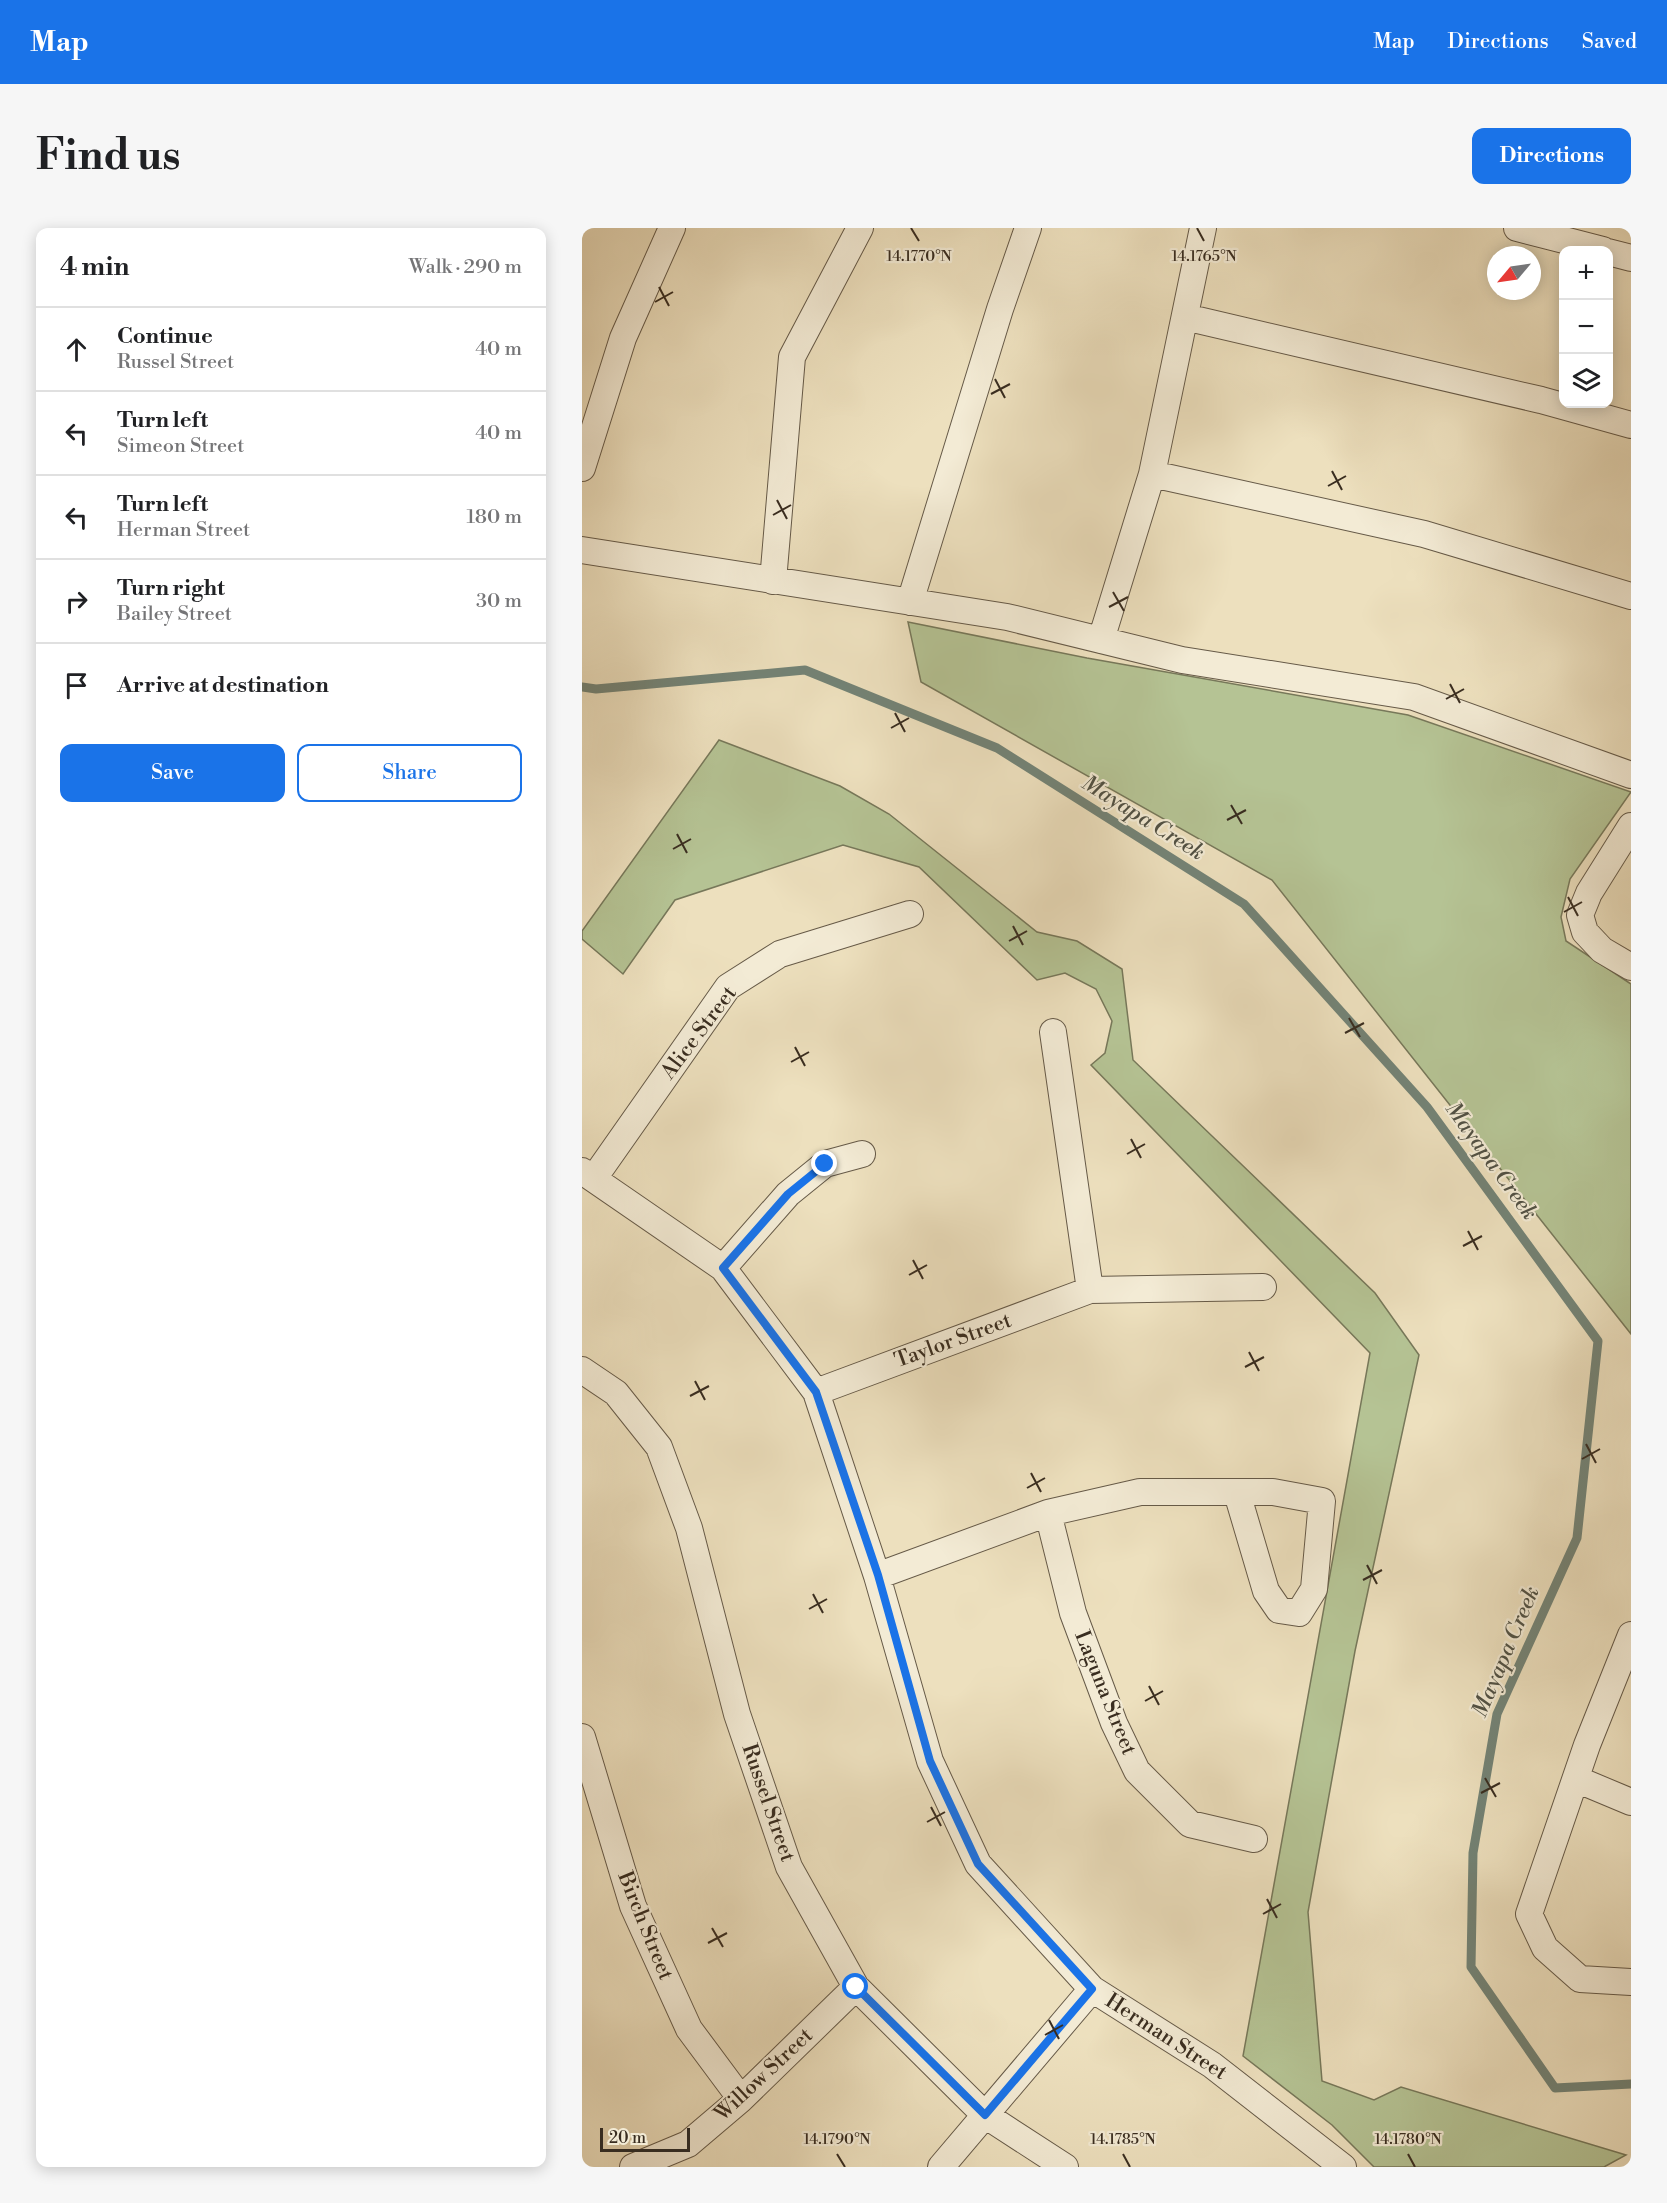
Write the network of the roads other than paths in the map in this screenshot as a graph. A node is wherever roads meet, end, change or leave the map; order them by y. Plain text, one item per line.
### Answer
1 (672, 228) edge
2 (860, 228) edge
3 (1028, 228) edge
4 (1203, 228) edge
5 (1517, 228) edge
6 (1587, 246) edge
7 (1613, 253) edge
8 (1631, 258) edge
9 (1185, 317) junction
10 (1631, 425) edge
11 (582, 468) edge
12 (1152, 474) junction
13 (582, 550) edge
14 (774, 581) junction
15 (1631, 596) edge
16 (910, 602) junction
17 (1101, 640) junction
18 (1631, 775) edge
19 (1631, 826) edge
20 (910, 914) dead end
21 (1631, 967) edge
22 (1053, 1032) dead end
23 (862, 1154) dead end
24 (588, 1174) edge
25 (723, 1268) junction
26 (1263, 1287) dead end
27 (1089, 1290) junction
28 (582, 1370) edge
29 (816, 1392) junction
30 (1237, 1493) junction
31 (1048, 1513) junction
32 (878, 1575) junction
33 (1631, 1635) edge
34 (582, 1737) edge
35 (1576, 1779) junction
36 (1631, 1802) edge
37 (1254, 1839) dead end
38 (1631, 1982) edge
39 (856, 1987) junction
40 (1092, 1989) junction
41 (741, 2099) junction
42 (985, 2115) junction
43 (633, 2167) edge
44 (941, 2167) edge
45 (1065, 2167) edge
46 (1343, 2167) edge

1 - 11 street
2 - 14 street
3 - 16 street
4 - 9 street
5 - 6 street
7 - 8 street
9 - 10 street
9 - 12 street
12 - 15 street
12 - 17 street
13 - 14 street
14 - 16 street
16 - 17 street
17 - 18 street
19 - 21 street
20 - 24 street, Alice Street
22 - 27 street
23 - 25 street
24 - 25 street, Herman Street
25 - 29 street, Herman Street
26 - 27 street, Taylor Street
27 - 29 street, Taylor Street
28 - 39 street, Russel Street
29 - 32 street, Herman Street
30 - 30 street
30 - 31 street
31 - 32 street
31 - 37 street, Laguna Street
32 - 40 street, Herman Street
33 - 35 street
34 - 41 street, Birch Street
35 - 36 street
35 - 38 street
39 - 41 street, Willow Street
39 - 42 street, Russel Street
40 - 42 street
40 - 46 street, Herman Street
41 - 43 street, Willow Street
42 - 44 street
42 - 45 street, Russel Street

